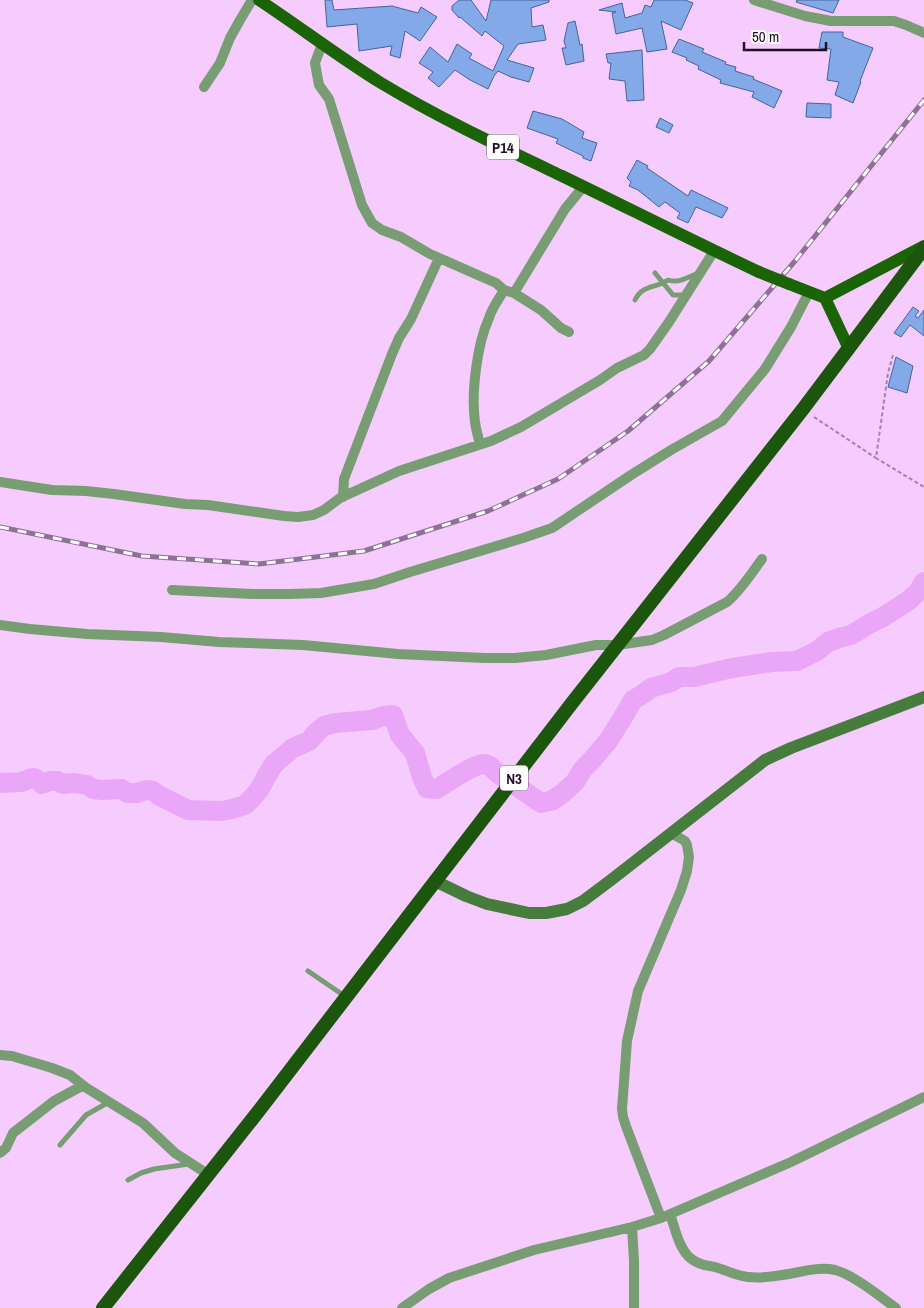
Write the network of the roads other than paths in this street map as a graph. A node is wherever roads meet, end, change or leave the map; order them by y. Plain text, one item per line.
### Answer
1 (252, 0) edge
2 (259, 0) edge
3 (754, 0) edge
4 (924, 33) edge
5 (322, 44) junction
6 (204, 87) dead end
7 (583, 187) junction
8 (924, 247) edge
9 (714, 251) junction
10 (438, 258) junction
11 (655, 273) dead end
12 (700, 273) junction
13 (663, 284) junction
14 (509, 292) junction
15 (809, 292) junction
16 (686, 295) junction
17 (825, 298) junction
18 (635, 300) dead end
19 (569, 332) dead end
20 (849, 349) junction
21 (480, 444) junction
22 (0, 482) edge
23 (343, 497) junction
24 (762, 559) dead end
25 (172, 590) dead end
26 (0, 625) edge
27 (617, 645) junction
28 (924, 697) edge
29 (671, 833) junction
30 (434, 881) junction
31 (308, 971) dead end
32 (346, 998) junction
33 (0, 1055) edge
34 (85, 1087) junction
35 (924, 1096) edge
36 (109, 1102) junction
37 (60, 1145) dead end
38 (0, 1153) edge
39 (192, 1164) junction
40 (209, 1175) junction
41 (128, 1180) dead end
42 (666, 1216) junction
43 (632, 1227) junction
44 (103, 1308) edge
45 (402, 1308) edge
46 (634, 1308) edge
47 (896, 1308) edge

1 - 6 street
2 - 5 main road, P14
3 - 4 street
5 - 7 main road, P14
5 - 10 street
7 - 9 main road, P14
7 - 14 street
8 - 17 main road
8 - 20 highway, N3
9 - 12 street
9 - 15 main road, P14, bridge
10 - 14 street
10 - 23 street
11 - 13 lane
12 - 13 lane
12 - 16 street
13 - 16 lane
13 - 18 lane
14 - 19 street
14 - 21 street
15 - 17 main road, P14
15 - 25 street
16 - 21 street
17 - 20 main road
20 - 27 highway, N3
21 - 23 street
22 - 23 street
24 - 27 street
26 - 27 street
27 - 30 highway, N3
28 - 29 main road
29 - 30 main road
29 - 42 street
30 - 32 highway, N3
31 - 32 lane
32 - 40 highway, N3
33 - 34 street
34 - 36 street
34 - 38 street
35 - 42 street
36 - 37 lane
36 - 39 street
39 - 40 street
39 - 41 lane
40 - 44 highway, N3
42 - 43 street
42 - 47 street
43 - 45 street
43 - 46 street

